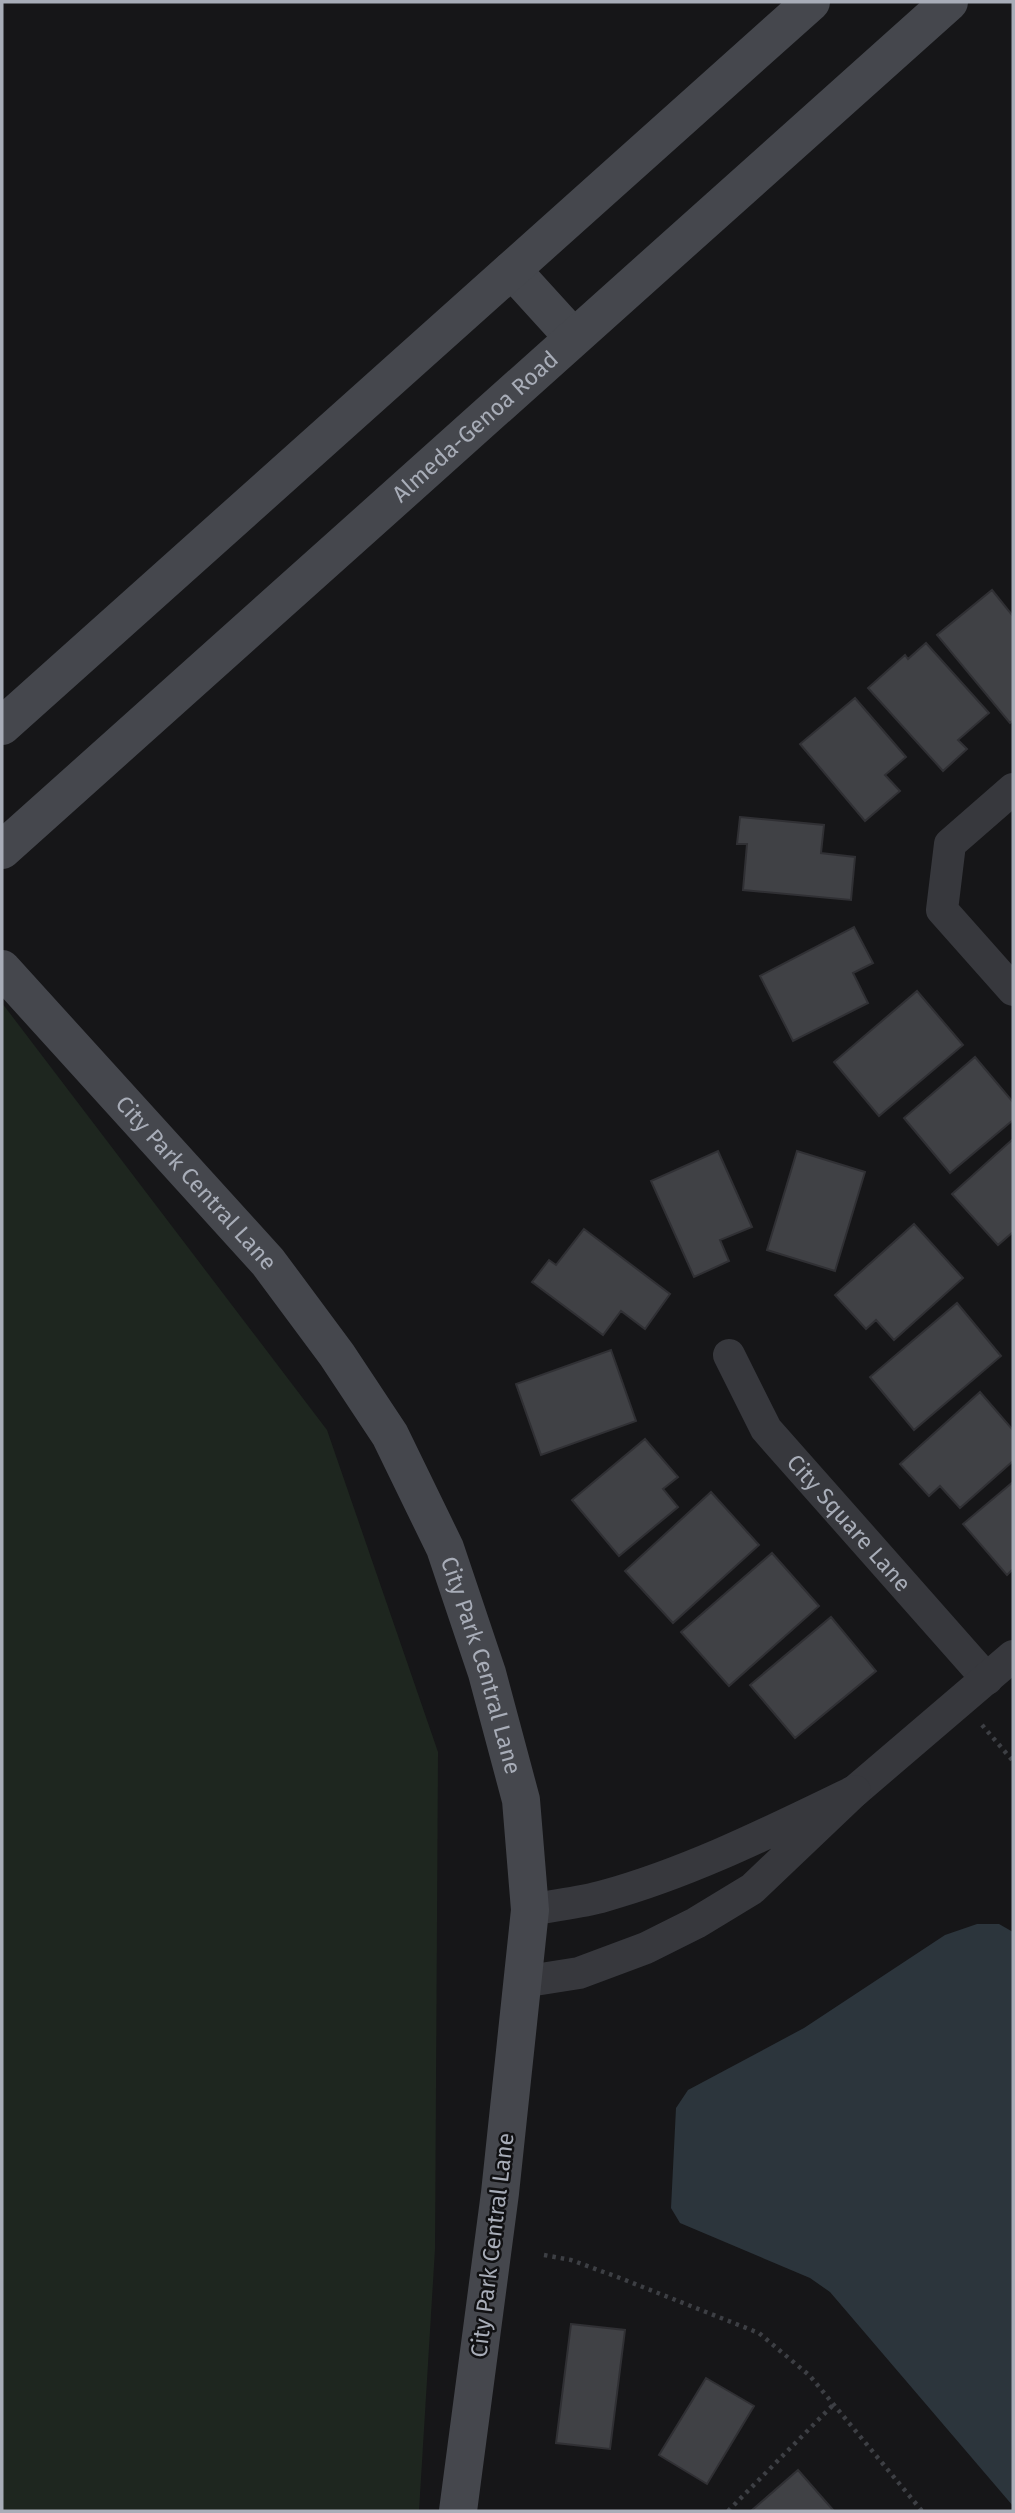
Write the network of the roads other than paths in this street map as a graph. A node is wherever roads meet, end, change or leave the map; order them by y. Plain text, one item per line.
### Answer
1 (811, 2) edge
2 (948, 2) edge
3 (512, 270) junction
4 (573, 337) junction
5 (2, 726) edge
6 (1013, 789) edge
7 (2, 850) edge
8 (2, 969) edge
9 (1013, 990) edge
10 (729, 1355) dead end
11 (1013, 1656) edge
12 (987, 1679) junction
13 (855, 1791) junction
14 (530, 1910) junction
15 (522, 1982) junction
16 (458, 2511) edge

1 - 3 main road
2 - 4 main road, Almeda-Genoa Road
3 - 4 main road
3 - 5 main road
4 - 7 main road, Almeda-Genoa Road
6 - 9 street
8 - 14 main road, City Park Central Lane
10 - 12 street, City Square Lane
11 - 12 street
12 - 13 street
13 - 14 street
13 - 15 street
14 - 15 main road, City Park Central Lane
15 - 16 main road, City Park Central Lane

